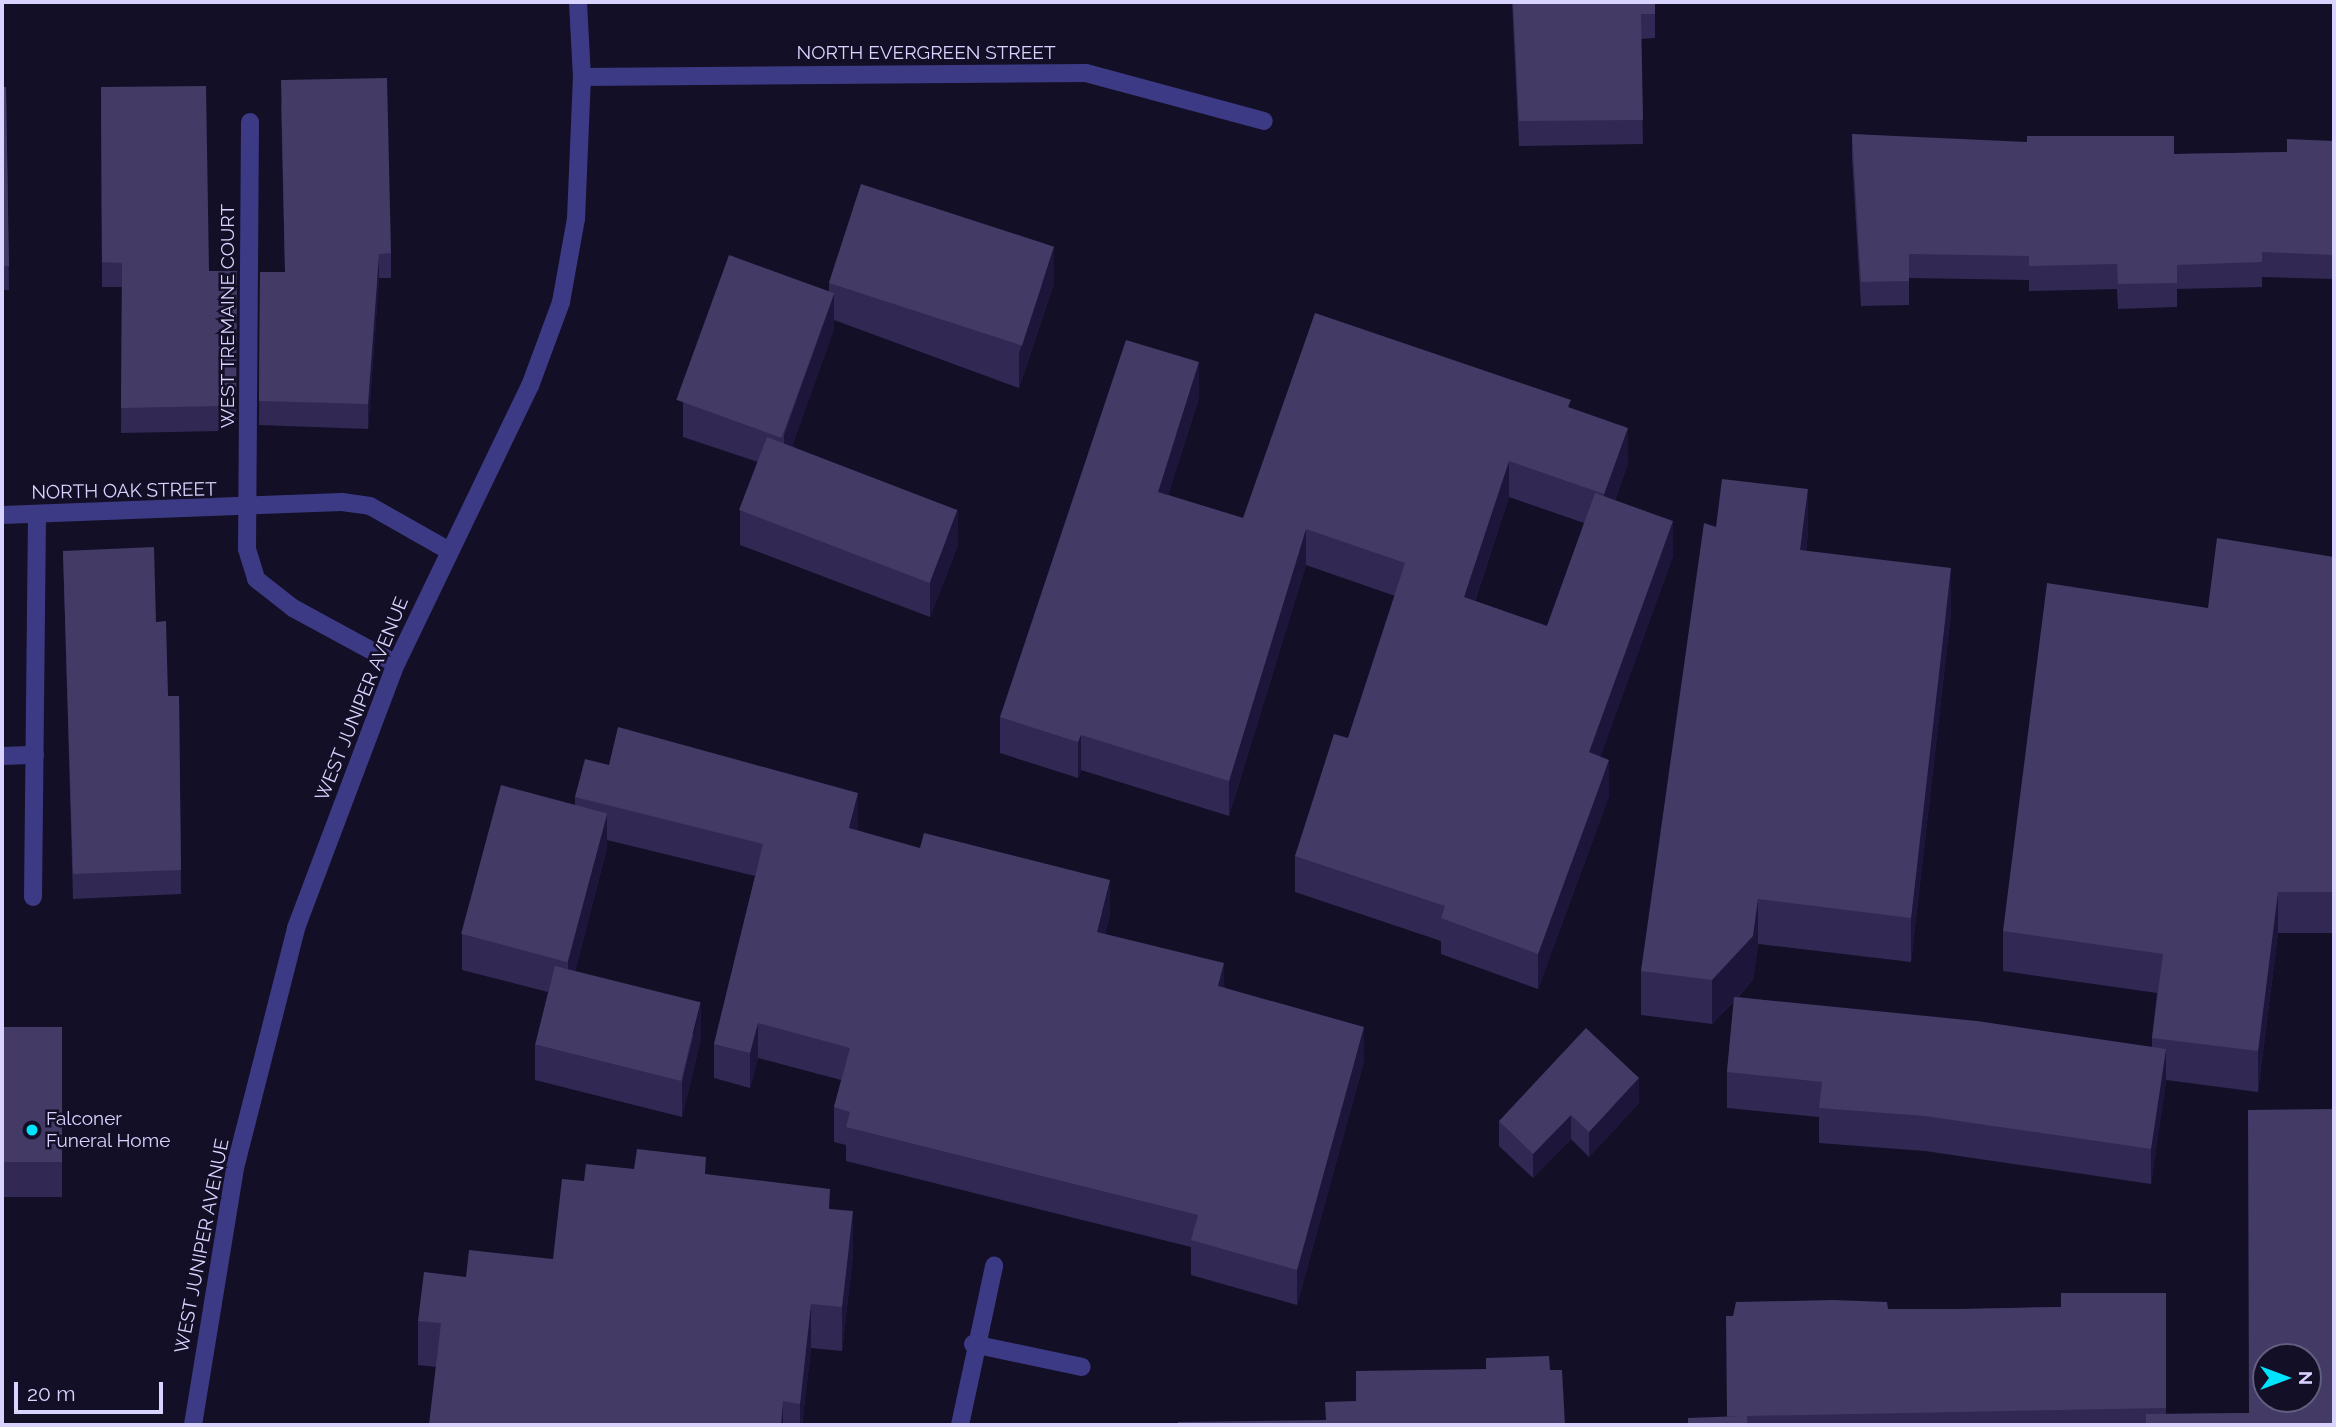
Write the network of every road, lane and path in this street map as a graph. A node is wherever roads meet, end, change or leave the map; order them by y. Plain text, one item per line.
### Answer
1 (578, 2) edge
2 (582, 77) junction
3 (1264, 121) dead end
4 (250, 122) dead end
5 (247, 510) junction
6 (37, 514) junction
7 (2, 515) edge
8 (446, 550) junction
9 (396, 664) junction
10 (34, 755) junction
11 (2, 756) edge
12 (33, 897) dead end
13 (994, 1266) dead end
14 (973, 1344) junction
15 (1082, 1367) dead end
16 (194, 1425) edge
17 (960, 1425) edge

1 - 2 street, WEST JUNIPER AVENUE
2 - 3 street, NORTH EVERGREEN STREET
2 - 8 street, WEST JUNIPER AVENUE
4 - 5 street, WEST TREMAINE COURT
5 - 6 street, NORTH OAK STREET
5 - 8 street, NORTH OAK STREET
5 - 9 street
6 - 7 street, NORTH OAK STREET
6 - 10 street
8 - 9 street, WEST JUNIPER AVENUE
9 - 16 street, WEST JUNIPER AVENUE
10 - 11 street
10 - 12 street
13 - 14 street
14 - 15 street
14 - 17 street

